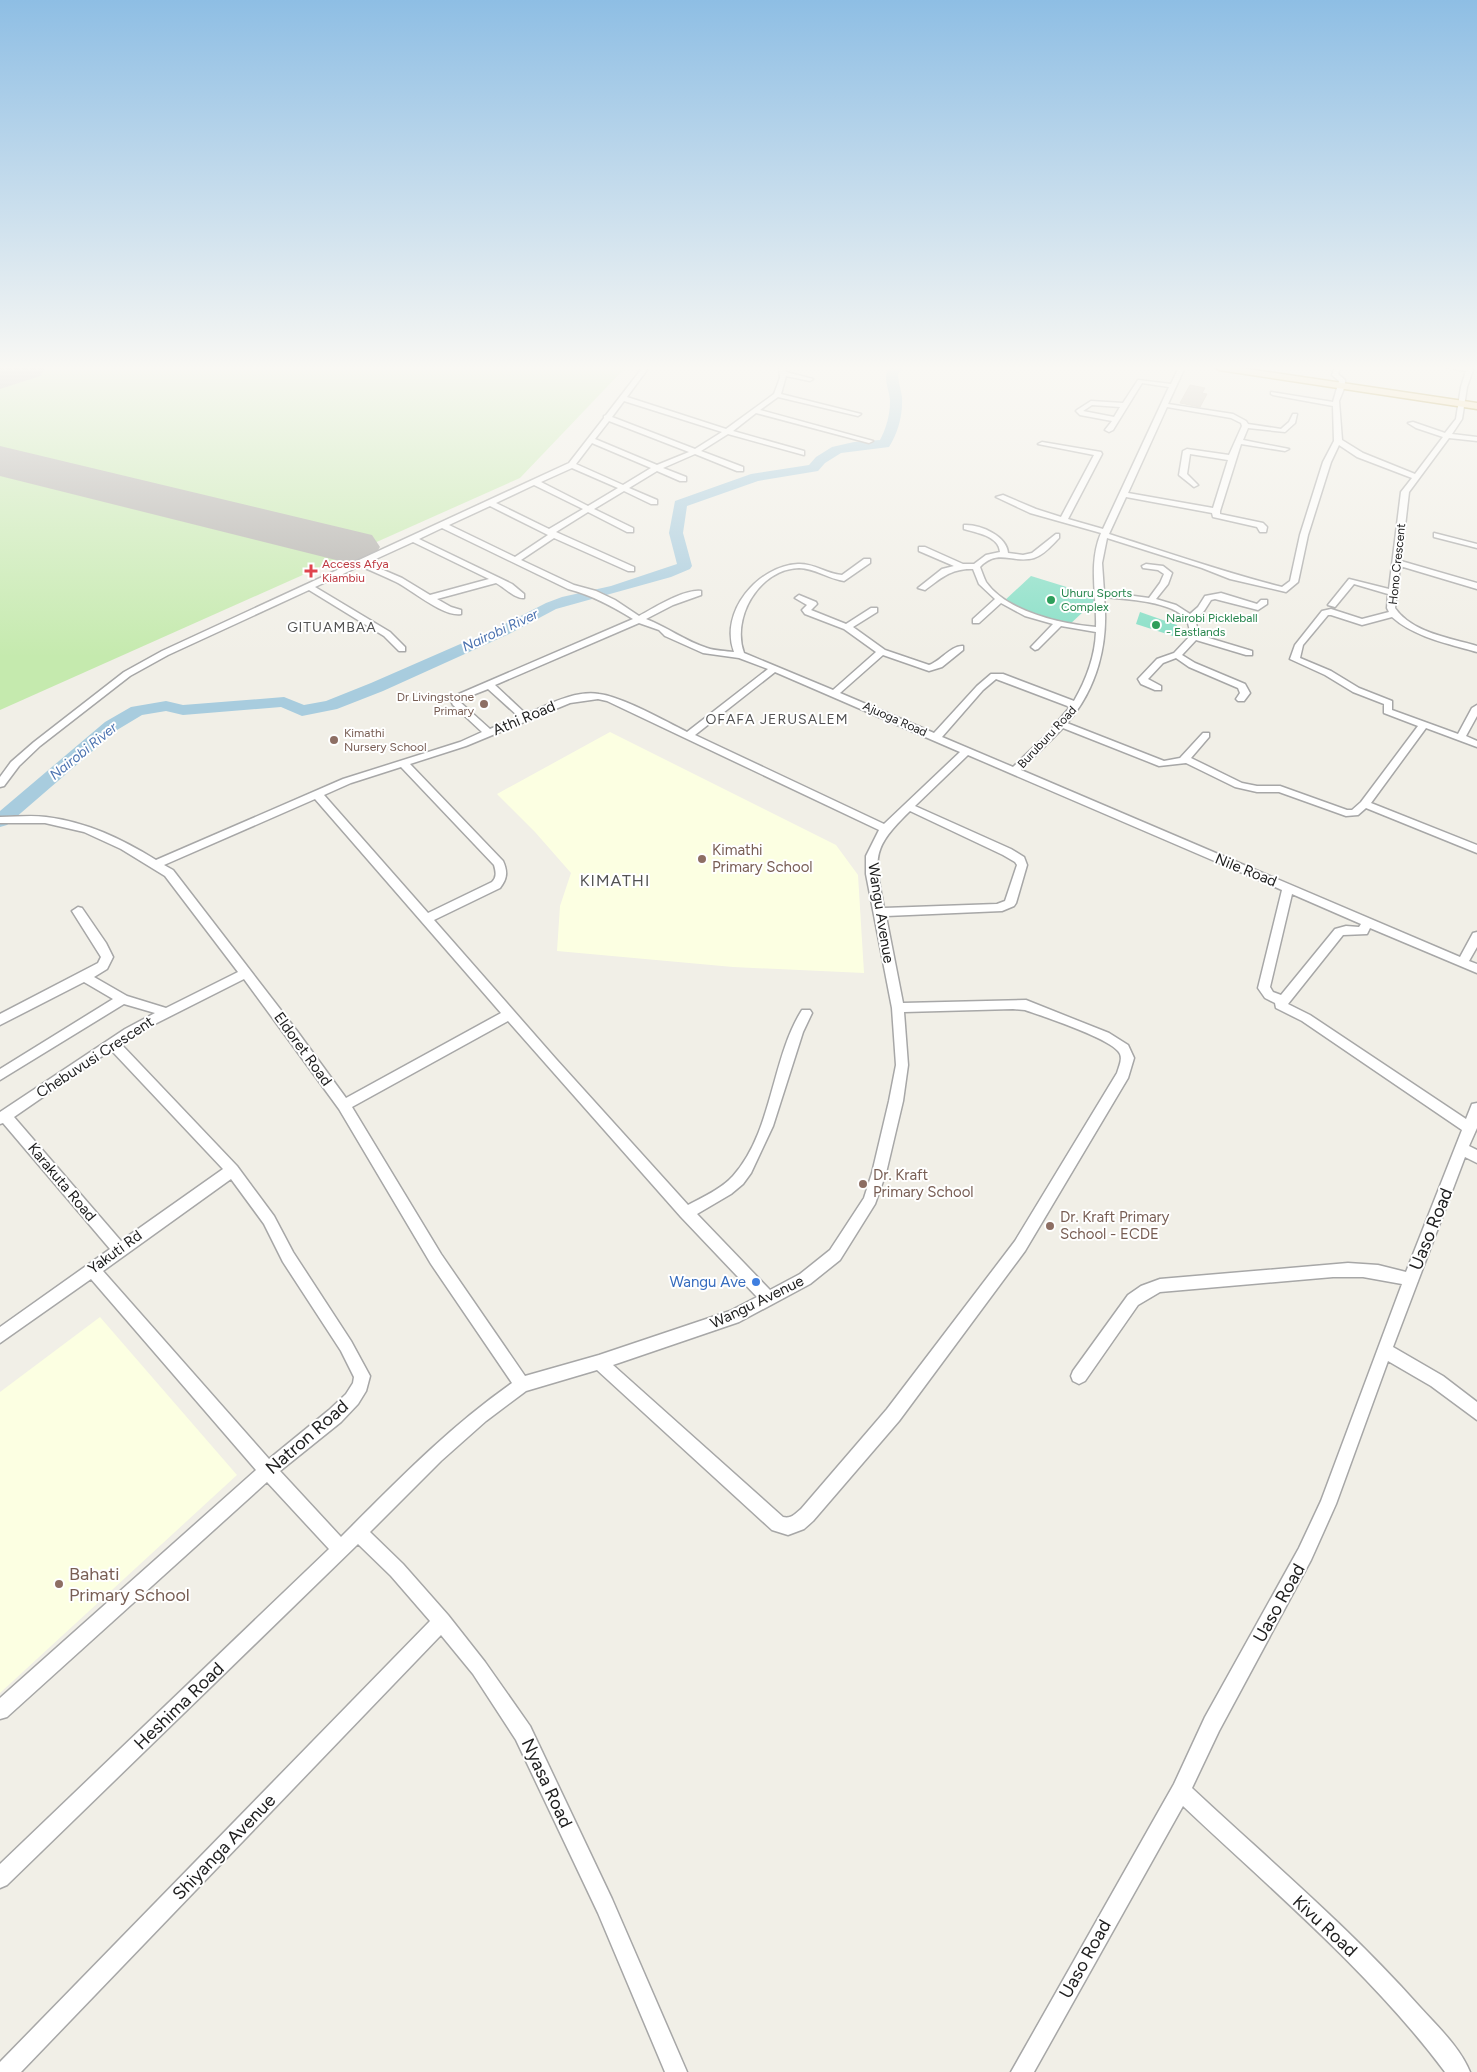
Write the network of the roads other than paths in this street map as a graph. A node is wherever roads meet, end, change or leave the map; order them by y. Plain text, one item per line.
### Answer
1 (647, 464) edge
2 (666, 464) edge
3 (725, 464) edge
4 (1093, 464) edge
5 (1137, 464) edge
6 (1185, 464) edge
7 (1230, 464) edge
8 (1326, 464) edge
9 (1382, 464) edge
10 (1426, 464) edge
11 (572, 465) joint
12 (657, 468) junction
13 (740, 469) dead end
14 (1416, 477) junction
15 (683, 479) dead end
16 (534, 482) junction
17 (1194, 484) dead end
18 (624, 488) junction
19 (1123, 494) junction
20 (1000, 497) dead end
21 (654, 502) dead end
22 (490, 503) junction
23 (588, 511) junction
24 (1216, 511) junction
25 (1063, 520) junction
26 (443, 525) junction
27 (967, 527) dead end
28 (630, 530) dead end
29 (1263, 530) dead end
30 (552, 533) junction
31 (1105, 533) junction
32 (1437, 535) dead end
33 (1056, 536) dead end
34 (412, 538) junction
35 (1477, 546) edge
36 (922, 549) dead end
37 (1004, 554) junction
38 (517, 559) junction
39 (867, 561) dead end
40 (1396, 562) junction
41 (360, 563) junction
42 (962, 566) junction
43 (1146, 566) dead end
44 (976, 567) junction
45 (630, 569) dead end
46 (496, 580) junction
47 (1477, 586) edge
48 (310, 587) junction
49 (922, 588) dead end
50 (698, 593) dead end
51 (1393, 593) junction
52 (1099, 594) junction
53 (522, 596) dead end
54 (429, 598) junction
55 (799, 598) dead end
56 (999, 600) junction
57 (1151, 601) junction
58 (1264, 602) dead end
59 (1332, 605) dead end
60 (874, 610) dead end
61 (458, 612) dead end
62 (1393, 614) junction
63 (1190, 618) junction
64 (640, 620) junction
65 (976, 621) dead end
66 (1058, 624) junction
67 (847, 627) junction
68 (1101, 630) junction
69 (1196, 637) junction
70 (960, 648) dead end
71 (1035, 648) dead end
72 (402, 649) dead end
73 (1477, 649) edge
74 (882, 652) junction
75 (1249, 653) dead end
76 (740, 655) junction
77 (1178, 655) junction
78 (774, 669) junction
79 (489, 685) junction
80 (1158, 688) dead end
81 (835, 693) junction
82 (1241, 699) dead end
83 (1077, 706) junction
84 (1477, 708) edge
85 (525, 718) junction
86 (1062, 724) junction
87 (1424, 724) junction
88 (489, 733) junction
89 (688, 736) junction
90 (1206, 736) dead end
91 (936, 737) junction
92 (1460, 738) junction
93 (1477, 744) edge
94 (966, 751) junction
95 (1186, 759) junction
96 (402, 762) junction
97 (1016, 770) junction
98 (1, 782) edge
99 (317, 794) junction
100 (1365, 804) junction
101 (909, 807) junction
102 (4, 820) edge
103 (885, 829) junction
104 (1477, 849) edge
105 (157, 864) junction
106 (1288, 887) junction
107 (78, 910) dead end
108 (881, 912) junction
109 (426, 919) junction
110 (1368, 921) junction
111 (1477, 936) edge
112 (1463, 962) junction
113 (1477, 969) edge
114 (246, 973) junction
115 (84, 977) junction
116 (123, 999) junction
117 (1282, 1001) junction
118 (898, 1008) junction
119 (165, 1012) junction
120 (806, 1013) dead end
121 (510, 1014) junction
122 (0, 1020) edge
123 (113, 1044) junction
124 (0, 1075) edge
125 (344, 1105) junction
126 (1477, 1108) edge
127 (3, 1117) edge
128 (1470, 1128) junction
129 (1470, 1153) edge
130 (232, 1170) junction
131 (686, 1213) junction
132 (119, 1249) junction
133 (92, 1269) junction
134 (1410, 1280) junction
135 (769, 1299) junction
136 (0, 1336) edge
137 (1385, 1352) junction
138 (599, 1362) junction
139 (1079, 1376) dead end
140 (522, 1385) junction
141 (1477, 1412) edge
142 (268, 1471) junction
143 (358, 1532) junction
144 (341, 1549) junction
145 (442, 1621) junction
146 (0, 1710) edge
147 (1181, 1790) junction
148 (0, 1878) edge
149 (6, 2072) edge
150 (676, 2072) edge
151 (1022, 2072) edge
152 (1459, 2072) edge

1 - 12 street
2 - 12 street
3 - 13 street
4 - 25 street
5 - 19 street, Buruburu Road
6 - 17 street
7 - 24 street
8 - 31 street
9 - 14 street
10 - 14 street, Hono Crescent
11 - 16 street
11 - 18 street
12 - 15 street
12 - 18 street
14 - 40 street, Hono Crescent
16 - 22 street
16 - 23 street
18 - 21 street
18 - 23 street
19 - 24 street
19 - 31 street, Buruburu Road
20 - 25 street
22 - 26 street
22 - 30 street
23 - 28 street
23 - 30 street
24 - 29 street
25 - 31 street
26 - 34 street
26 - 38 street, Ajuoga Road
27 - 37 street
30 - 38 street
30 - 45 street
31 - 52 street, Buruburu Road
32 - 35 street
33 - 37 street
34 - 41 street
34 - 46 street
36 - 42 street
37 - 44 street
38 - 64 street, Ajuoga Road
39 - 76 street
40 - 47 street
40 - 51 street, Hono Crescent
41 - 48 street
41 - 54 street
42 - 44 street
42 - 49 street
43 - 57 street
44 - 56 street
46 - 53 street
46 - 54 street
48 - 72 street
48 - 98 street
50 - 64 street
51 - 59 street
51 - 62 street, Hono Crescent
52 - 57 street
52 - 68 street, Buruburu Road
54 - 61 street
55 - 67 street
56 - 65 street
56 - 66 street
57 - 63 street
58 - 63 street
60 - 67 street
62 - 73 street, Hono Crescent
62 - 87 street
63 - 69 street
64 - 76 street, Ajuoga Road
64 - 79 street
66 - 68 street
66 - 71 street
67 - 74 street
68 - 83 street, Buruburu Road
69 - 75 street
69 - 77 street
70 - 74 street
74 - 81 street
76 - 78 street, Ajuoga Road
77 - 80 street
77 - 82 street
78 - 81 street, Ajuoga Road
78 - 89 street
79 - 85 street
79 - 88 street
81 - 91 street, Ajuoga Road
83 - 86 street, Buruburu Road
83 - 91 street
84 - 92 street
85 - 88 street, Athi Road
85 - 89 street, Athi Road
86 - 95 street
86 - 97 street, Buruburu Road
87 - 92 street
87 - 100 street
88 - 96 street, Athi Road
89 - 103 street, Athi Road
90 - 95 street
91 - 94 street, Ajuoga Road
92 - 93 street
94 - 97 street, Ajuoga Road
94 - 101 street, Wangu Avenue
95 - 100 street
96 - 99 street, Athi Road
96 - 109 street
97 - 106 street, Nile Road
99 - 105 street, Athi Road
99 - 109 street
100 - 104 street
101 - 103 street, Wangu Avenue
101 - 108 street
102 - 105 street, Eldoret Road
103 - 108 street, Wangu Avenue
105 - 114 street, Eldoret Road
106 - 110 street, Nile Road
106 - 117 street
107 - 115 street
108 - 118 street, Wangu Avenue
109 - 121 street
110 - 112 street, Nile Road
110 - 117 street
111 - 112 street
112 - 113 street, Nile Road
114 - 119 street, Chebuvusi Crescent
114 - 125 street, Eldoret Road
115 - 116 street
115 - 122 street
116 - 119 street
116 - 124 street
117 - 128 street
118 - 135 street, Wangu Avenue
118 - 138 street
119 - 123 street, Chebuvusi Crescent
120 - 131 street
121 - 125 street
121 - 131 street
123 - 127 street, Chebuvusi Crescent
123 - 130 street, Natron Road
125 - 140 street, Eldoret Road
126 - 128 street, Uaso Road
127 - 132 street, Karakuta Road
128 - 129 street, Uaso Road
129 - 134 street, Uaso Road
130 - 132 street, Yakuti Rd
130 - 142 street, Natron Road
131 - 135 street
132 - 133 street, Yakuti Rd
133 - 136 street, Yakuti Rd
133 - 142 street
134 - 137 street, Uaso Road
134 - 139 street
135 - 138 street, Wangu Avenue
137 - 141 street
137 - 147 street, Uaso Road
138 - 140 street, Wangu Avenue
140 - 143 street, Wangu Avenue
142 - 144 street
142 - 146 street, Natron Road
143 - 144 street, Heshima Road
143 - 145 street, Nyasa Road
144 - 148 street, Heshima Road
145 - 149 street, Shiyanga Avenue
145 - 150 street, Nyasa Road
147 - 151 street, Uaso Road
147 - 152 street, Kivu Road

